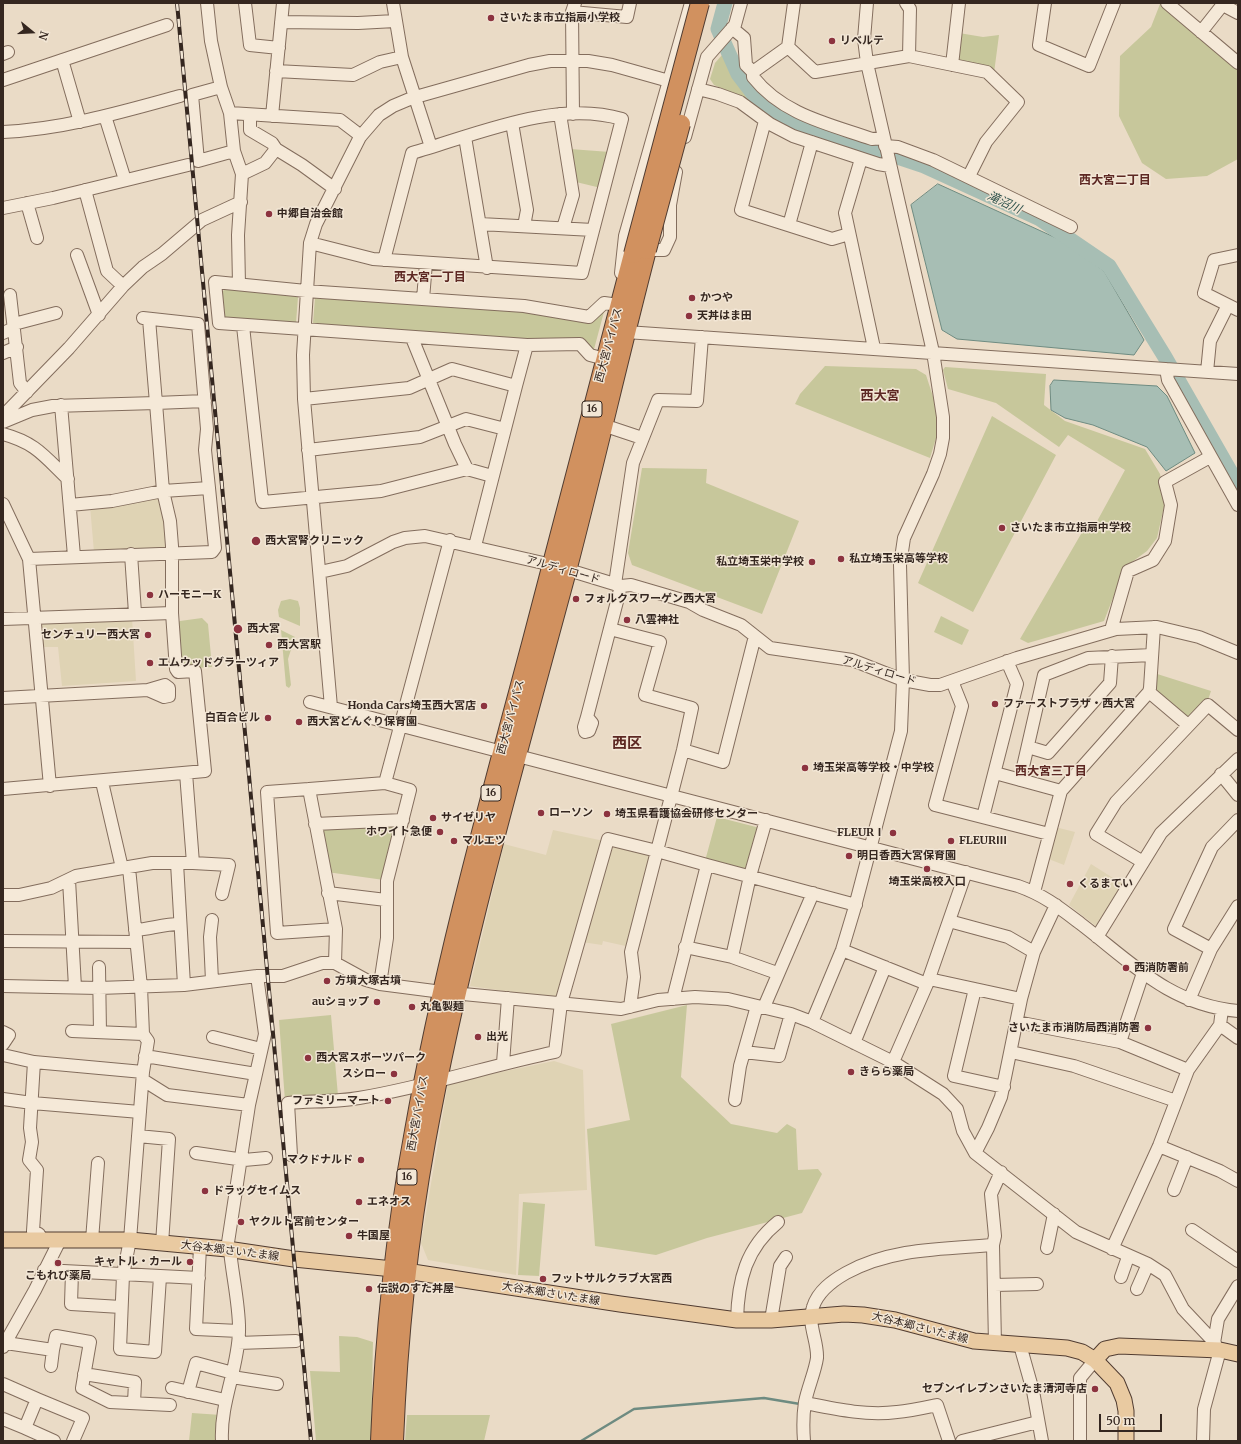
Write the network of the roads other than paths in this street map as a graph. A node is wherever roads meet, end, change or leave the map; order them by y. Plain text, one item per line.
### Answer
1 (207, 3) edge
2 (245, 3) edge
3 (283, 3) edge
4 (393, 3) edge
5 (630, 3) edge
6 (690, 3) edge
7 (700, 3) edge
8 (712, 3) edge
9 (740, 3) edge
10 (794, 3) edge
11 (867, 3) edge
12 (906, 3) edge
13 (959, 3) edge
14 (1045, 3) edge
15 (1114, 3) edge
16 (1166, 3) edge
17 (1223, 4) edge
18 (574, 8) edge
19 (1238, 13) edge
20 (395, 21) junction
21 (281, 22) junction
22 (167, 25) dead end
23 (732, 28) junction
24 (1201, 32) junction
25 (788, 47) junction
26 (279, 48) junction
27 (909, 56) junction
28 (402, 57) junction
29 (62, 60) junction
30 (571, 60) junction
31 (1238, 62) edge
32 (867, 63) junction
33 (952, 65) junction
34 (276, 71) junction
35 (753, 72) junction
36 (3, 80) edge
37 (669, 81) junction
38 (221, 87) junction
39 (698, 89) junction
40 (180, 96) dead end
41 (414, 97) junction
42 (230, 113) junction
43 (560, 114) junction
44 (572, 114) junction
45 (250, 115) junction
46 (105, 116) junction
47 (272, 116) junction
48 (765, 121) junction
49 (80, 122) junction
50 (512, 123) junction
51 (3, 132) edge
52 (361, 136) junction
53 (466, 137) junction
54 (812, 142) junction
55 (885, 145) junction
56 (651, 146) junction
57 (431, 147) junction
58 (276, 149) junction
59 (234, 151) junction
60 (680, 154) junction
61 (861, 158) junction
62 (890, 164) junction
63 (188, 165) dead end
64 (242, 174) junction
65 (969, 176) junction
66 (124, 180) junction
67 (335, 189) junction
68 (85, 190) junction
69 (242, 202) junction
70 (27, 203) junction
71 (3, 208) edge
72 (480, 224) junction
73 (788, 225) junction
74 (524, 226) junction
75 (1071, 227) dead end
76 (563, 228) junction
77 (593, 230) junction
78 (849, 234) junction
79 (37, 238) dead end
80 (310, 243) junction
81 (640, 252) junction
82 (77, 255) dead end
83 (1238, 255) edge
84 (384, 260) junction
85 (426, 263) junction
86 (487, 268) junction
87 (239, 284) junction
88 (123, 286) junction
89 (306, 291) junction
90 (10, 296) dead end
91 (621, 297) junction
92 (422, 299) junction
93 (1233, 308) edge
94 (56, 313) dead end
95 (99, 315) junction
96 (243, 326) junction
97 (10, 328) edge
98 (304, 330) junction
99 (626, 332) junction
100 (702, 337) junction
101 (412, 338) junction
102 (527, 345) junction
103 (17, 347) junction
104 (874, 348) junction
105 (933, 352) junction
106 (3, 353) edge
107 (605, 358) junction
108 (1170, 369) junction
109 (1207, 372) junction
110 (1238, 374) edge
111 (429, 379) junction
112 (516, 386) junction
113 (27, 392) junction
114 (304, 399) junction
115 (205, 401) junction
116 (156, 403) junction
117 (61, 405) junction
118 (3, 416) edge
119 (3, 422) edge
120 (603, 425) junction
121 (448, 427) junction
122 (505, 429) junction
123 (3, 434) edge
124 (642, 438) junction
125 (308, 450) junction
126 (1210, 457) junction
127 (467, 469) junction
128 (492, 476) junction
129 (68, 479) junction
130 (209, 488) junction
131 (164, 491) junction
132 (313, 497) junction
133 (3, 504) edge
134 (1238, 505) edge
135 (70, 506) junction
136 (450, 540) junction
137 (475, 546) junction
138 (131, 554) junction
139 (173, 554) junction
140 (74, 556) junction
141 (29, 559) junction
142 (560, 568) junction
143 (320, 572) junction
144 (618, 585) junction
145 (135, 613) junction
146 (172, 613) junction
147 (35, 617) junction
148 (3, 619) edge
149 (1154, 627) junction
150 (610, 629) junction
151 (1111, 630) junction
152 (755, 636) junction
153 (1238, 653) edge
154 (1152, 655) junction
155 (1112, 656) junction
156 (1007, 661) junction
157 (176, 669) junction
158 (903, 680) junction
159 (952, 681) junction
160 (1149, 692) junction
161 (43, 696) junction
162 (3, 698) edge
163 (310, 702) dead end
164 (331, 706) junction
165 (587, 717) dead end
166 (401, 724) junction
167 (1188, 725) junction
168 (1238, 730) edge
169 (1028, 746) junction
170 (683, 750) junction
171 (509, 753) junction
172 (1238, 758) edge
173 (186, 773) junction
174 (994, 773) junction
175 (1221, 774) junction
176 (1020, 780) junction
177 (102, 782) junction
178 (385, 783) junction
179 (50, 786) junction
180 (3, 789) edge
181 (309, 789) junction
182 (1061, 791) junction
183 (672, 795) junction
184 (1238, 795) edge
185 (983, 817) junction
186 (403, 820) junction
187 (766, 820) junction
188 (1238, 820) edge
189 (315, 824) junction
190 (1049, 834) junction
191 (871, 847) junction
192 (657, 851) junction
193 (1143, 862) junction
194 (177, 863) junction
195 (193, 863) junction
196 (707, 865) junction
197 (125, 868) junction
198 (966, 872) junction
199 (750, 876) junction
200 (69, 880) junction
201 (1034, 892) junction
202 (3, 893) edge
203 (328, 893) junction
204 (813, 893) junction
205 (222, 894) dead end
206 (386, 900) junction
207 (856, 904) junction
208 (1056, 905) junction
209 (1238, 906) edge
210 (212, 920) dead end
211 (949, 922) junction
212 (180, 924) junction
213 (336, 929) junction
214 (135, 936) junction
215 (1097, 936) junction
216 (3, 941) edge
217 (73, 943) junction
218 (685, 947) junction
219 (1211, 949) junction
220 (842, 950) junction
221 (1034, 952) junction
222 (732, 957) junction
223 (335, 963) junction
224 (99, 967) dead end
225 (885, 967) junction
226 (777, 973) junction
227 (1143, 973) junction
228 (257, 976) junction
229 (212, 981) junction
230 (928, 981) junction
231 (380, 984) junction
232 (184, 985) junction
233 (3, 986) edge
234 (75, 987) junction
235 (141, 987) junction
236 (99, 988) junction
237 (975, 989) junction
238 (449, 993) junction
239 (508, 998) junction
240 (673, 999) junction
241 (1021, 999) junction
242 (1189, 1000) junction
243 (561, 1003) junction
244 (761, 1006) junction
245 (630, 1007) junction
246 (1222, 1009) junction
247 (1238, 1011) edge
248 (790, 1014) junction
249 (812, 1022) junction
250 (1017, 1022) junction
251 (1220, 1025) junction
252 (72, 1031) dead end
253 (3, 1032) edge
254 (100, 1032) junction
255 (143, 1034) junction
256 (213, 1037) dead end
257 (1238, 1038) edge
258 (1120, 1042) junction
259 (854, 1043) junction
260 (3, 1044) edge
261 (261, 1049) junction
262 (744, 1052) junction
263 (1011, 1052) junction
264 (3, 1056) edge
265 (145, 1056) junction
266 (34, 1062) junction
267 (893, 1062) junction
268 (503, 1063) junction
269 (1188, 1070) junction
270 (256, 1074) junction
271 (143, 1076) junction
272 (430, 1083) junction
273 (1004, 1087) junction
274 (3, 1099) edge
275 (735, 1100) dead end
276 (1176, 1101) junction
277 (32, 1103) junction
278 (249, 1105) junction
279 (140, 1112) junction
280 (138, 1136) junction
281 (1159, 1146) junction
282 (196, 1153) dead end
283 (975, 1153) junction
284 (291, 1154) dead end
285 (1187, 1157) junction
286 (266, 1158) dead end
287 (241, 1159) junction
288 (98, 1163) dead end
289 (1001, 1172) junction
290 (1238, 1182) edge
291 (1174, 1190) dead end
292 (1054, 1214) junction
293 (778, 1222) dead end
294 (1192, 1230) dead end
295 (3, 1240) edge
296 (41, 1240) junction
297 (60, 1240) junction
298 (92, 1240) junction
299 (130, 1240) junction
300 (162, 1244) junction
301 (993, 1245) junction
302 (200, 1247) junction
303 (1047, 1248) dead end
304 (228, 1249) junction
305 (1112, 1250) junction
306 (1128, 1256) junction
307 (786, 1257) dead end
308 (1238, 1260) edge
309 (1148, 1264) junction
310 (44, 1270) junction
311 (400, 1270) junction
312 (72, 1272) junction
313 (123, 1275) junction
314 (160, 1277) junction
315 (1121, 1277) dead end
316 (199, 1278) junction
317 (1037, 1284) dead end
318 (994, 1285) junction
319 (1238, 1286) edge
320 (1137, 1289) dead end
321 (122, 1307) junction
322 (811, 1316) junction
323 (737, 1320) junction
324 (771, 1320) junction
325 (238, 1337) junction
326 (296, 1341) dead end
327 (995, 1344) junction
328 (4, 1346) edge
329 (1020, 1346) junction
330 (1216, 1348) junction
331 (53, 1350) junction
332 (1238, 1354) edge
333 (1095, 1360) junction
334 (51, 1366) dead end
335 (84, 1374) junction
336 (232, 1375) junction
337 (3, 1384) edge
338 (277, 1384) dead end
339 (172, 1388) dead end
340 (188, 1392) junction
341 (37, 1398) junction
342 (225, 1400) junction
343 (134, 1403) junction
344 (805, 1403) junction
345 (170, 1405) dead end
346 (3, 1419) edge
347 (1038, 1422) junction
348 (25, 1428) junction
349 (54, 1441) edge
350 (74, 1441) edge
351 (222, 1441) edge
352 (380, 1441) edge
353 (394, 1441) edge
354 (804, 1441) edge
355 (949, 1441) edge
356 (962, 1441) edge
357 (1042, 1441) edge
358 (1080, 1441) edge
359 (1126, 1441) edge
360 (1203, 1441) edge

1 - 38 street
2 - 26 street
3 - 21 street
4 - 20 street
5 - 18 street
6 - 37 street
7 - 81 highway, 西大宮バイパス / 16, bridge
8 - 81 highway, 西大宮バイパス / 16, bridge
9 - 23 street
10 - 25 street
11 - 32 street
12 - 27 street
13 - 33 street
14 - 15 street
16 - 24 street
17 - 19 street
17 - 24 street
18 - 30 street
20 - 21 street
20 - 28 street
21 - 26 street
22 - 29 street
23 - 35 street
23 - 39 street
24 - 31 street
25 - 32 street
25 - 35 street
26 - 34 street
27 - 32 street
27 - 33 street
28 - 34 street
28 - 41 street
29 - 36 street
29 - 49 street
30 - 37 street
30 - 41 street
30 - 44 street
32 - 55 street
33 - 65 street
34 - 47 street
35 - 55 street
37 - 56 street
38 - 42 street
38 - 59 street
39 - 48 street
39 - 60 street
40 - 46 street
41 - 52 street
41 - 57 street
42 - 45 street
42 - 59 street
43 - 44 street
43 - 50 street
43 - 76 street
44 - 77 street
45 - 47 street
45 - 58 street
46 - 49 street
46 - 66 street
47 - 52 street
48 - 54 street
48 - 73 street
49 - 51 street
50 - 53 street
50 - 74 street
52 - 67 street
53 - 57 street
53 - 72 street
54 - 61 street
54 - 73 street
55 - 62 street
55 - 65 street
56 - 60 street
56 - 91 street
57 - 84 street
58 - 64 street
58 - 67 street
59 - 64 street
60 - 81 street
61 - 62 street
61 - 78 street
62 - 105 street
63 - 66 street
64 - 69 street
65 - 75 street
66 - 68 street
67 - 80 street
68 - 70 street
68 - 88 street
69 - 87 street
69 - 88 street
70 - 71 street
70 - 79 street
72 - 74 street
72 - 86 street
73 - 78 street
74 - 76 street
76 - 77 street
77 - 86 street
78 - 104 street
80 - 84 street
80 - 89 street
81 - 91 highway, 西大宮バイパス / 16
81 - 99 highway, 西大宮バイパス / 16
82 - 95 street
83 - 93 street
84 - 85 street
85 - 86 street
85 - 92 street
87 - 89 street
87 - 96 street
88 - 95 street
89 - 92 street
89 - 98 street
90 - 97 street
91 - 92 street
91 - 107 highway, 西大宮バイパス / 16
93 - 109 street
94 - 97 street
95 - 113 street
96 - 98 street
96 - 132 street
97 - 103 street
98 - 101 street
98 - 114 street
99 - 100 street
99 - 120 highway, 西大宮バイパス / 16
100 - 104 street
100 - 124 street
101 - 102 street
101 - 111 street
102 - 107 street
102 - 112 street
103 - 106 street
103 - 113 street
104 - 105 street
105 - 108 street
105 - 158 street
107 - 142 highway, 西大宮バイパス / 16
108 - 109 street
108 - 126 street
109 - 110 street
111 - 112 street
111 - 114 street
111 - 121 street
112 - 122 street
113 - 118 street
114 - 125 street
115 - 116 street
115 - 116 street
115 - 130 street
116 - 117 street
116 - 131 street
117 - 119 street
117 - 129 street
120 - 124 street
120 - 142 highway, 西大宮バイパス / 16
121 - 122 street
121 - 125 street
121 - 127 street
122 - 128 street
123 - 129 street
124 - 144 street
125 - 132 street
126 - 134 street
126 - 151 street
127 - 128 street
127 - 132 street
128 - 137 street
129 - 135 street
130 - 131 street
130 - 139 street
131 - 135 street
131 - 139 street
132 - 143 street
133 - 141 street
135 - 140 street
136 - 137 street, アルディロード
136 - 143 street, アルディロード
136 - 166 street
137 - 142 street, アルディロード
138 - 139 street
138 - 140 street
138 - 145 street
139 - 146 street
140 - 141 street
141 - 147 street
142 - 144 street, アルディロード
142 - 171 highway, 西大宮バイパス / 16
143 - 164 street
144 - 150 street
144 - 152 street, アルディロード
145 - 146 street
145 - 147 street
146 - 157 street
147 - 148 street
147 - 161 street
149 - 151 street, アルディロード
149 - 153 street, アルディロード
149 - 154 street
150 - 165 street
150 - 170 street
151 - 156 street, アルディロード
152 - 158 street, アルディロード
152 - 170 street
154 - 155 street
154 - 160 street
155 - 169 street
155 - 169 street
156 - 159 street, アルディロード
156 - 174 street
157 - 161 street
157 - 173 street
158 - 159 street, アルディロード
158 - 191 street
159 - 185 street
160 - 167 street
160 - 182 street
161 - 162 street
161 - 179 street
163 - 164 street
164 - 166 street
166 - 171 street
166 - 178 street
167 - 168 street
167 - 193 street
169 - 176 street
170 - 183 street
171 - 183 street
171 - 238 highway, 西大宮バイパス / 16
172 - 175 street
173 - 177 street
173 - 195 street
174 - 176 street
174 - 185 street
175 - 184 street
175 - 193 street
176 - 182 street
177 - 179 street
177 - 197 street
178 - 181 street
178 - 186 street
179 - 180 street
181 - 189 street
181 - 213 street
182 - 190 street
183 - 187 street
183 - 192 street
185 - 190 street
186 - 189 street
186 - 206 street
187 - 191 street
187 - 199 street
188 - 219 street
189 - 203 street
190 - 201 street
191 - 198 street
191 - 207 street
192 - 196 street
192 - 243 street
192 - 245 street
193 - 215 street
194 - 195 street
194 - 197 street
194 - 212 street
195 - 205 street
196 - 199 street
196 - 218 street
197 - 200 street
197 - 214 street
198 - 201 street
198 - 211 street
199 - 204 street
199 - 222 street
200 - 202 street
200 - 217 street
201 - 208 street
203 - 206 street
203 - 213 street
204 - 207 street
204 - 226 street
206 - 231 street
207 - 220 street
208 - 215 street
208 - 221 street
209 - 219 street
210 - 229 street
211 - 221 street
211 - 230 street
212 - 214 street
212 - 232 street
213 - 223 street
214 - 217 street
214 - 235 street
215 - 227 street
216 - 217 street
217 - 234 street
218 - 222 street
218 - 240 street
219 - 242 street
220 - 225 street
220 - 249 street
221 - 241 street
222 - 226 street
223 - 228 street
223 - 231 street
224 - 236 street
225 - 230 street
225 - 259 street
226 - 244 street
227 - 242 street
227 - 258 street
228 - 229 street
228 - 261 street
229 - 232 street
230 - 237 street
230 - 267 street
231 - 238 street
232 - 235 street
233 - 234 street
234 - 236 street
235 - 236 street
235 - 255 street
236 - 254 street
237 - 241 street
237 - 273 street
238 - 239 street
238 - 272 highway, 西大宮バイパス / 16
239 - 243 street
239 - 268 street
240 - 244 street
240 - 245 street
241 - 250 street
242 - 246 street
243 - 245 street
243 - 268 street
244 - 248 street
244 - 262 street
246 - 247 street
246 - 251 street
248 - 249 street
248 - 262 street
249 - 259 street
250 - 258 street
250 - 263 street
251 - 257 street
251 - 269 street
252 - 254 street
253 - 260 street
254 - 255 street
255 - 265 street
256 - 261 street
258 - 269 street
259 - 267 street
261 - 270 street
262 - 275 street
263 - 273 street
263 - 276 street
264 - 266 street
265 - 270 street
265 - 271 street
266 - 271 street
266 - 277 street
267 - 283 street
268 - 272 street
269 - 276 street
270 - 278 street
271 - 278 street
271 - 279 street
272 - 284 street
272 - 311 highway, 西大宮バイパス / 16
273 - 283 street
274 - 277 street
276 - 281 street
277 - 279 street
277 - 296 street
278 - 287 street
279 - 280 street
280 - 299 street
280 - 300 street
281 - 285 street
281 - 305 street
282 - 287 street
283 - 289 street
285 - 290 street
285 - 291 street
286 - 287 street
287 - 304 street
288 - 298 street
289 - 292 street
289 - 301 street
292 - 303 street
292 - 305 street
293 - 323 street
294 - 308 street
295 - 296 main road, 大谷本郷さいたま線
296 - 297 main road, 大谷本郷さいたま線
297 - 298 main road, 大谷本郷さいたま線
297 - 310 street
298 - 299 main road, 大谷本郷さいたま線
299 - 300 main road, 大谷本郷さいたま線
299 - 313 street
300 - 302 main road, 大谷本郷さいたま線
301 - 318 street
301 - 322 street
302 - 304 main road, 大谷本郷さいたま線
302 - 316 street
304 - 311 main road, 大谷本郷さいたま線
304 - 325 street
305 - 306 street
306 - 309 street
306 - 315 street
307 - 324 street
309 - 320 street
309 - 330 street
310 - 312 street
310 - 328 street
311 - 323 main road, 大谷本郷さいたま線
311 - 352 highway, 西大宮バイパス / 16
311 - 353 highway, 西大宮バイパス / 16
312 - 313 street
312 - 321 street
313 - 314 street
313 - 321 street
314 - 316 street
314 - 321 street
316 - 325 street
317 - 318 street
318 - 327 street
319 - 330 street
322 - 324 main road, 大谷本郷さいたま線
322 - 327 main road, 大谷本郷さいたま線
322 - 344 street
323 - 324 main road, 大谷本郷さいたま線
325 - 326 street
325 - 336 street
327 - 329 main road, 大谷本郷さいたま線
328 - 331 street
329 - 333 main road, 大谷本郷さいたま線
329 - 347 street
330 - 332 main road
330 - 333 main road
330 - 360 street
331 - 334 street
331 - 335 street
333 - 358 street
333 - 359 main road, 大谷本郷さいたま線
335 - 343 street
335 - 343 street
336 - 338 street
336 - 340 street
336 - 342 street
337 - 341 street
339 - 340 street
340 - 342 street
341 - 348 street
341 - 350 street
342 - 351 street
343 - 345 street
344 - 354 street
344 - 355 street
346 - 348 street
347 - 356 street
347 - 357 street
348 - 349 street

